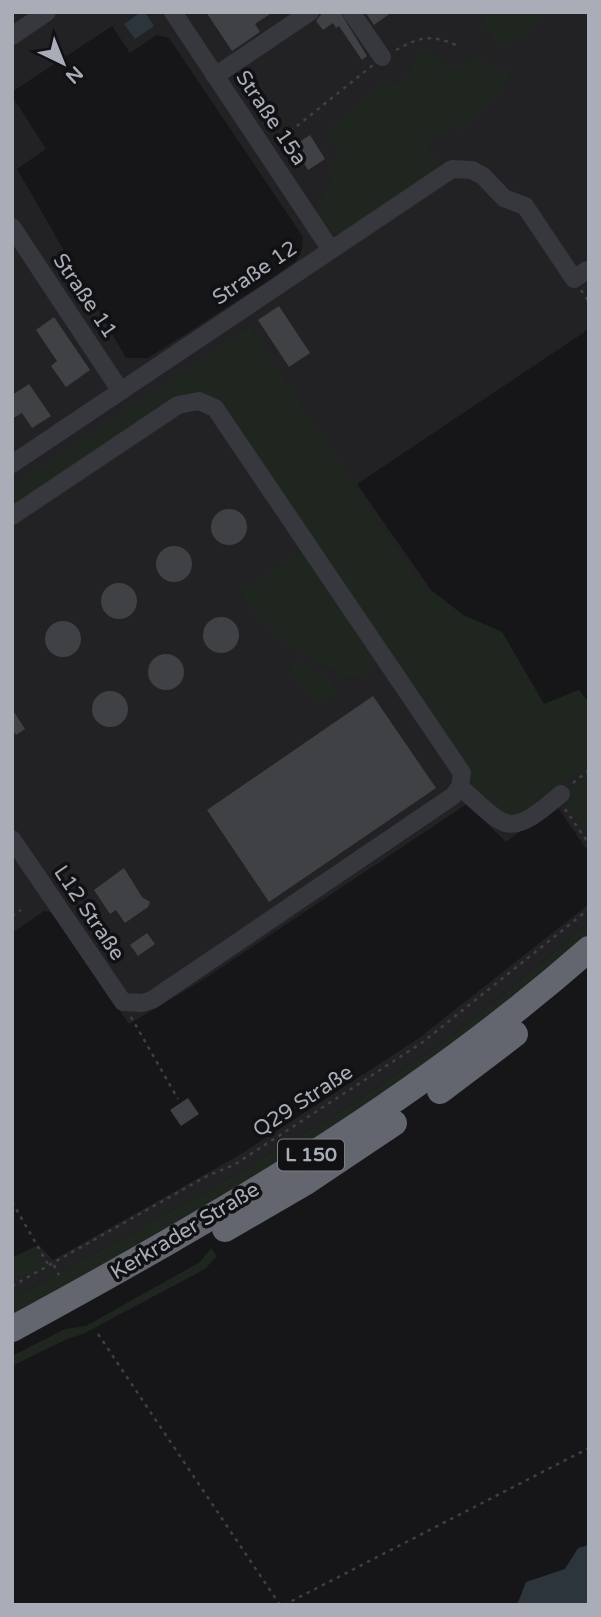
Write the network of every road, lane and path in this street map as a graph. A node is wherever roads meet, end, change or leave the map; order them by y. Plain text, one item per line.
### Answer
1 (47, 12) edge
2 (173, 12) edge
3 (310, 12) edge
4 (351, 12) edge
5 (12, 36) edge
6 (456, 45) dead end
7 (382, 57) junction
8 (215, 76) junction
9 (266, 151) junction
10 (12, 227) edge
11 (331, 250) junction
12 (587, 270) dead end
13 (120, 390) junction
14 (12, 464) edge
15 (12, 516) edge
16 (589, 770) edge
17 (460, 787) junction
18 (559, 795) junction
19 (12, 839) edge
20 (589, 844) edge
21 (589, 909) edge
22 (21, 910) dead end
23 (12, 916) edge
24 (589, 949) edge
25 (589, 973) edge
26 (129, 1003) junction
27 (178, 1098) dead end
28 (12, 1202) edge
29 (54, 1264) junction
30 (49, 1267) junction
31 (59, 1275) dead end
32 (12, 1286) edge
33 (12, 1329) edge
34 (98, 1334) dead end
35 (12, 1346) edge
36 (589, 1448) edge
37 (282, 1605) edge

1 - 5 street
2 - 8 street, Straße 15a
3 - 8 street
4 - 7 street
6 - 7 path
7 - 9 path
8 - 9 street, Straße 15a
9 - 11 street, Straße 15a
10 - 13 street, Straße 11
11 - 12 street, Straße 12
11 - 13 street, Straße 12
13 - 14 street, Straße 12
15 - 17 street
16 - 18 path
17 - 18 street
17 - 26 street
18 - 20 path
19 - 26 street, L12 Straße
21 - 29 path, Q29 Straße
22 - 23 path
24 - 33 highway, Kerkrader Straße / L 150
25 - 35 highway, Kerkrader Straße / L 150
26 - 27 path
28 - 30 path
29 - 30 path, Q29 Straße
29 - 31 path
30 - 32 path, Q29 Straße
34 - 37 path
36 - 37 path

